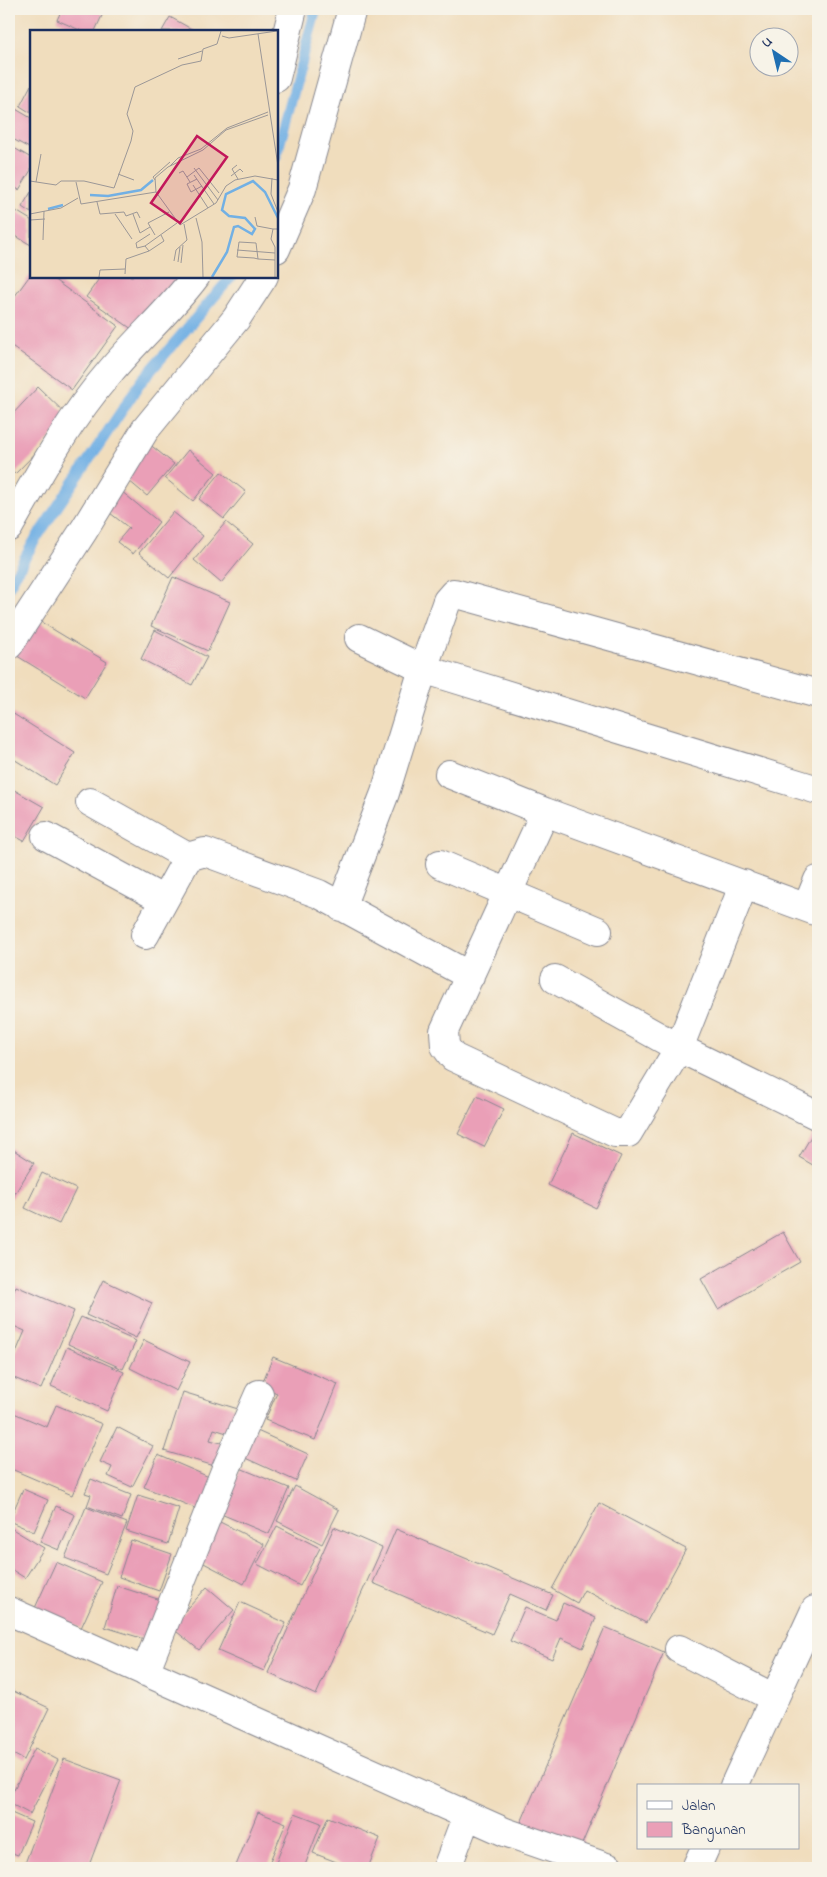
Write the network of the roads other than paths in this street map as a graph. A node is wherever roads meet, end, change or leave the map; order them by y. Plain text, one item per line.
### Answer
1 (293, 9) edge
2 (352, 9) edge
3 (278, 70) edge
4 (278, 244) edge
5 (194, 278) edge
6 (263, 278) edge
7 (9, 527) edge
8 (360, 638) dead end
9 (9, 645) edge
10 (423, 669) junction
11 (818, 694) edge
12 (449, 774) dead end
13 (818, 790) edge
14 (90, 802) dead end
15 (546, 812) junction
16 (46, 836) dead end
17 (188, 856) junction
18 (440, 864) dead end
19 (818, 880) edge
20 (744, 884) junction
21 (510, 892) junction
22 (164, 900) junction
23 (341, 907) junction
24 (813, 910) edge
25 (598, 931) dead end
26 (145, 935) dead end
27 (470, 976) junction
28 (555, 979) dead end
29 (679, 1048) junction
30 (818, 1116) edge
31 (259, 1394) dead end
32 (815, 1610) dead end
33 (9, 1611) edge
34 (679, 1649) dead end
35 (144, 1672) junction
36 (774, 1698) junction
37 (735, 1784) edge
38 (467, 1815) junction
39 (704, 1850) edge
40 (447, 1868) edge
41 (609, 1868) edge
42 (696, 1868) edge

1 - 3 street
2 - 4 street
5 - 7 street
6 - 9 street
8 - 10 street
10 - 11 street
10 - 13 street
10 - 23 street
12 - 15 street
14 - 17 street
15 - 20 street
15 - 21 street
16 - 22 street
17 - 22 street
17 - 23 street
18 - 21 street
19 - 24 street
20 - 24 street
20 - 29 street
21 - 25 street
21 - 27 street
22 - 26 street
23 - 27 street
27 - 29 street
28 - 29 street
29 - 30 street
31 - 35 street
32 - 36 street
33 - 35 street
34 - 36 street
35 - 38 street
36 - 37 street
38 - 40 street
38 - 41 street
39 - 42 street

